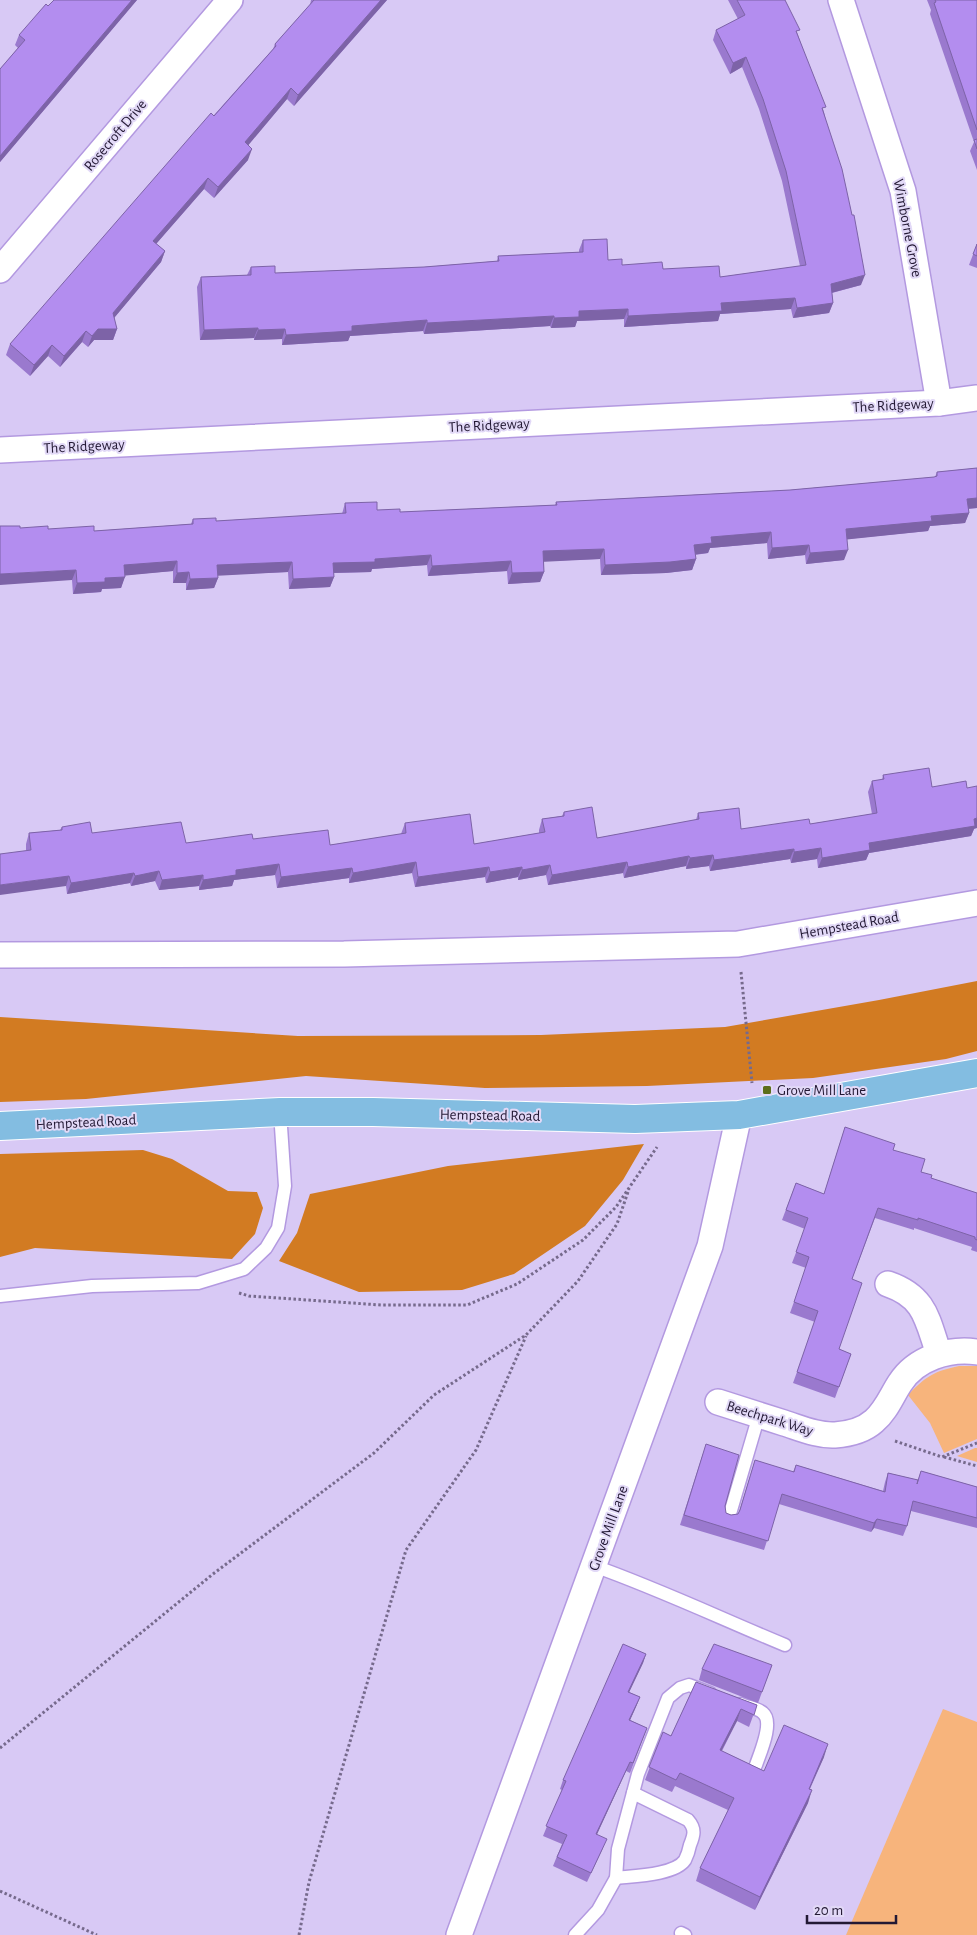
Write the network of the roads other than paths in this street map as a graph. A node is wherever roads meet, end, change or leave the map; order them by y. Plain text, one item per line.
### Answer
1 (230, 0) edge
2 (841, 0) edge
3 (0, 270) edge
4 (977, 398) edge
5 (939, 403) junction
6 (0, 450) edge
7 (977, 903) edge
8 (0, 955) edge
9 (977, 1073) edge
10 (280, 1112) junction
11 (739, 1115) junction
12 (0, 1126) edge
13 (888, 1284) dead end
14 (0, 1296) edge
15 (977, 1352) edge
16 (939, 1354) junction
17 (718, 1402) dead end
18 (759, 1415) junction
19 (729, 1517) edge
20 (594, 1566) junction
21 (785, 1645) dead end
22 (756, 1765) edge
23 (633, 1793) junction
24 (616, 1878) junction
25 (459, 1935) edge
26 (575, 1935) edge

1 - 3 street, Rosecroft Drive
2 - 5 street, Wimborne Grove
4 - 5 street, The Ridgeway
5 - 6 street, The Ridgeway
7 - 8 street, Hempstead Road
9 - 11 main road, Hempstead Road
10 - 11 main road, Hempstead Road
10 - 12 main road, Hempstead Road
10 - 14 lane
11 - 20 street, Grove Mill Lane
13 - 16 street
15 - 16 street
16 - 18 street, Beechpark Way
17 - 18 street, Beechpark Way
18 - 19 lane
20 - 21 lane
20 - 25 street, Grove Mill Lane
22 - 23 lane
23 - 24 lane
23 - 24 lane
24 - 26 lane

